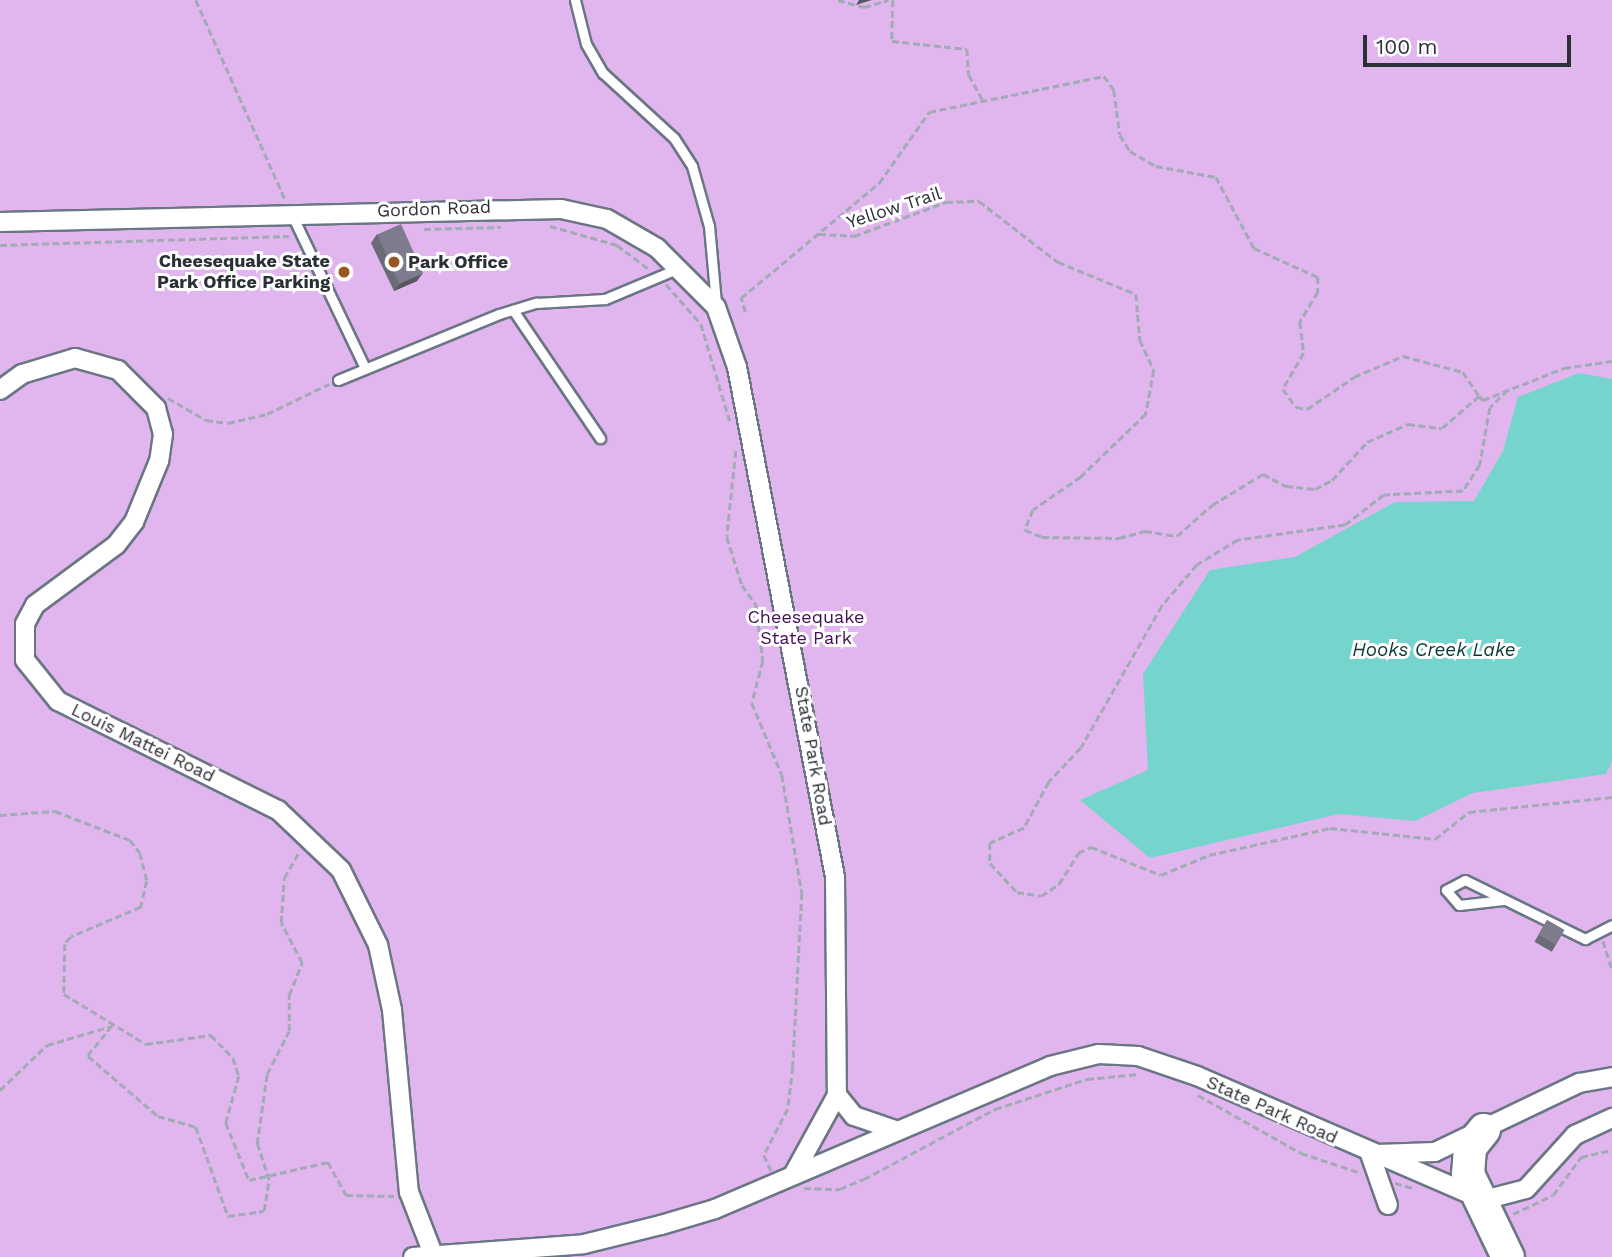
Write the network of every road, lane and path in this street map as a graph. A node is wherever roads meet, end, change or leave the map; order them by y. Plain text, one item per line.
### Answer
1 (196, 0) edge
2 (575, 0) edge
3 (838, 0) edge
4 (891, 0) edge
5 (983, 100) junction
6 (292, 215) junction
7 (0, 222) edge
8 (544, 225) dead end
9 (504, 227) dead end
10 (417, 228) dead end
11 (301, 234) junction
12 (819, 234) junction
13 (0, 245) edge
14 (679, 268) junction
15 (656, 275) junction
16 (716, 307) junction
17 (513, 310) junction
18 (745, 312) dead end
19 (1612, 361) edge
20 (365, 368) junction
21 (338, 380) joint
22 (0, 390) edge
23 (1508, 390) junction
24 (1479, 396) junction
25 (150, 397) junction
26 (741, 426) junction
27 (600, 438) dead end
28 (737, 441) dead end
29 (1612, 797) edge
30 (0, 815) edge
31 (306, 833) junction
32 (1503, 900) junction
33 (1612, 925) edge
34 (1603, 934) junction
35 (1612, 968) edge
36 (111, 1026) junction
37 (1145, 1074) dead end
38 (1612, 1077) edge
39 (0, 1090) edge
40 (1195, 1094) dead end
41 (837, 1095) junction
42 (1612, 1118) edge
43 (895, 1130) junction
44 (1484, 1130) junction
45 (1612, 1150) edge
46 (1370, 1154) junction
47 (772, 1172) dead end
48 (1375, 1177) dead end
49 (269, 1180) junction
50 (793, 1180) junction
51 (409, 1192) junction
52 (1477, 1198) junction
53 (1388, 1205) dead end
54 (1509, 1214) dead end
55 (433, 1254) junction
56 (412, 1257) edge
57 (1508, 1257) edge

1 - 6 path
2 - 16 lane
3 - 4 path
4 - 5 path
5 - 12 path
5 - 24 path
6 - 7 street, Gordon Road
6 - 11 lane
6 - 14 street, Gordon Road
8 - 15 path
9 - 10 path
11 - 13 path
11 - 20 lane
12 - 18 path
12 - 24 path, Yellow Trail
14 - 15 lane
14 - 16 street, Gordon Road
15 - 17 lane
15 - 26 path
16 - 26 street, Gordon Road
17 - 20 lane
17 - 27 lane
19 - 23 path, Yellow Trail
20 - 21 lane
21 - 25 path
22 - 25 street
23 - 24 path, Yellow Trail
23 - 29 path
25 - 31 street, Louis Mattei Road
26 - 41 street, State Park Road
28 - 47 path
30 - 36 path
31 - 49 path
31 - 51 street, Louis Mattei Road
32 - 32 lane
32 - 34 lane
33 - 34 lane
34 - 35 path
36 - 39 path
36 - 49 path
36 - 49 path
37 - 50 path
38 - 44 street, State Park Road
40 - 48 path
41 - 43 street
41 - 50 street, State Park Road
42 - 52 street, State Park Road
43 - 46 street, State Park Road
43 - 50 street, State Park Road
44 - 46 street, State Park Road
44 - 52 highway
45 - 54 path
46 - 52 street, State Park Road
46 - 53 street
49 - 51 path
50 - 55 street, State Park Road
51 - 55 street, Louis Mattei Road
52 - 57 highway
55 - 56 street, State Park Road

